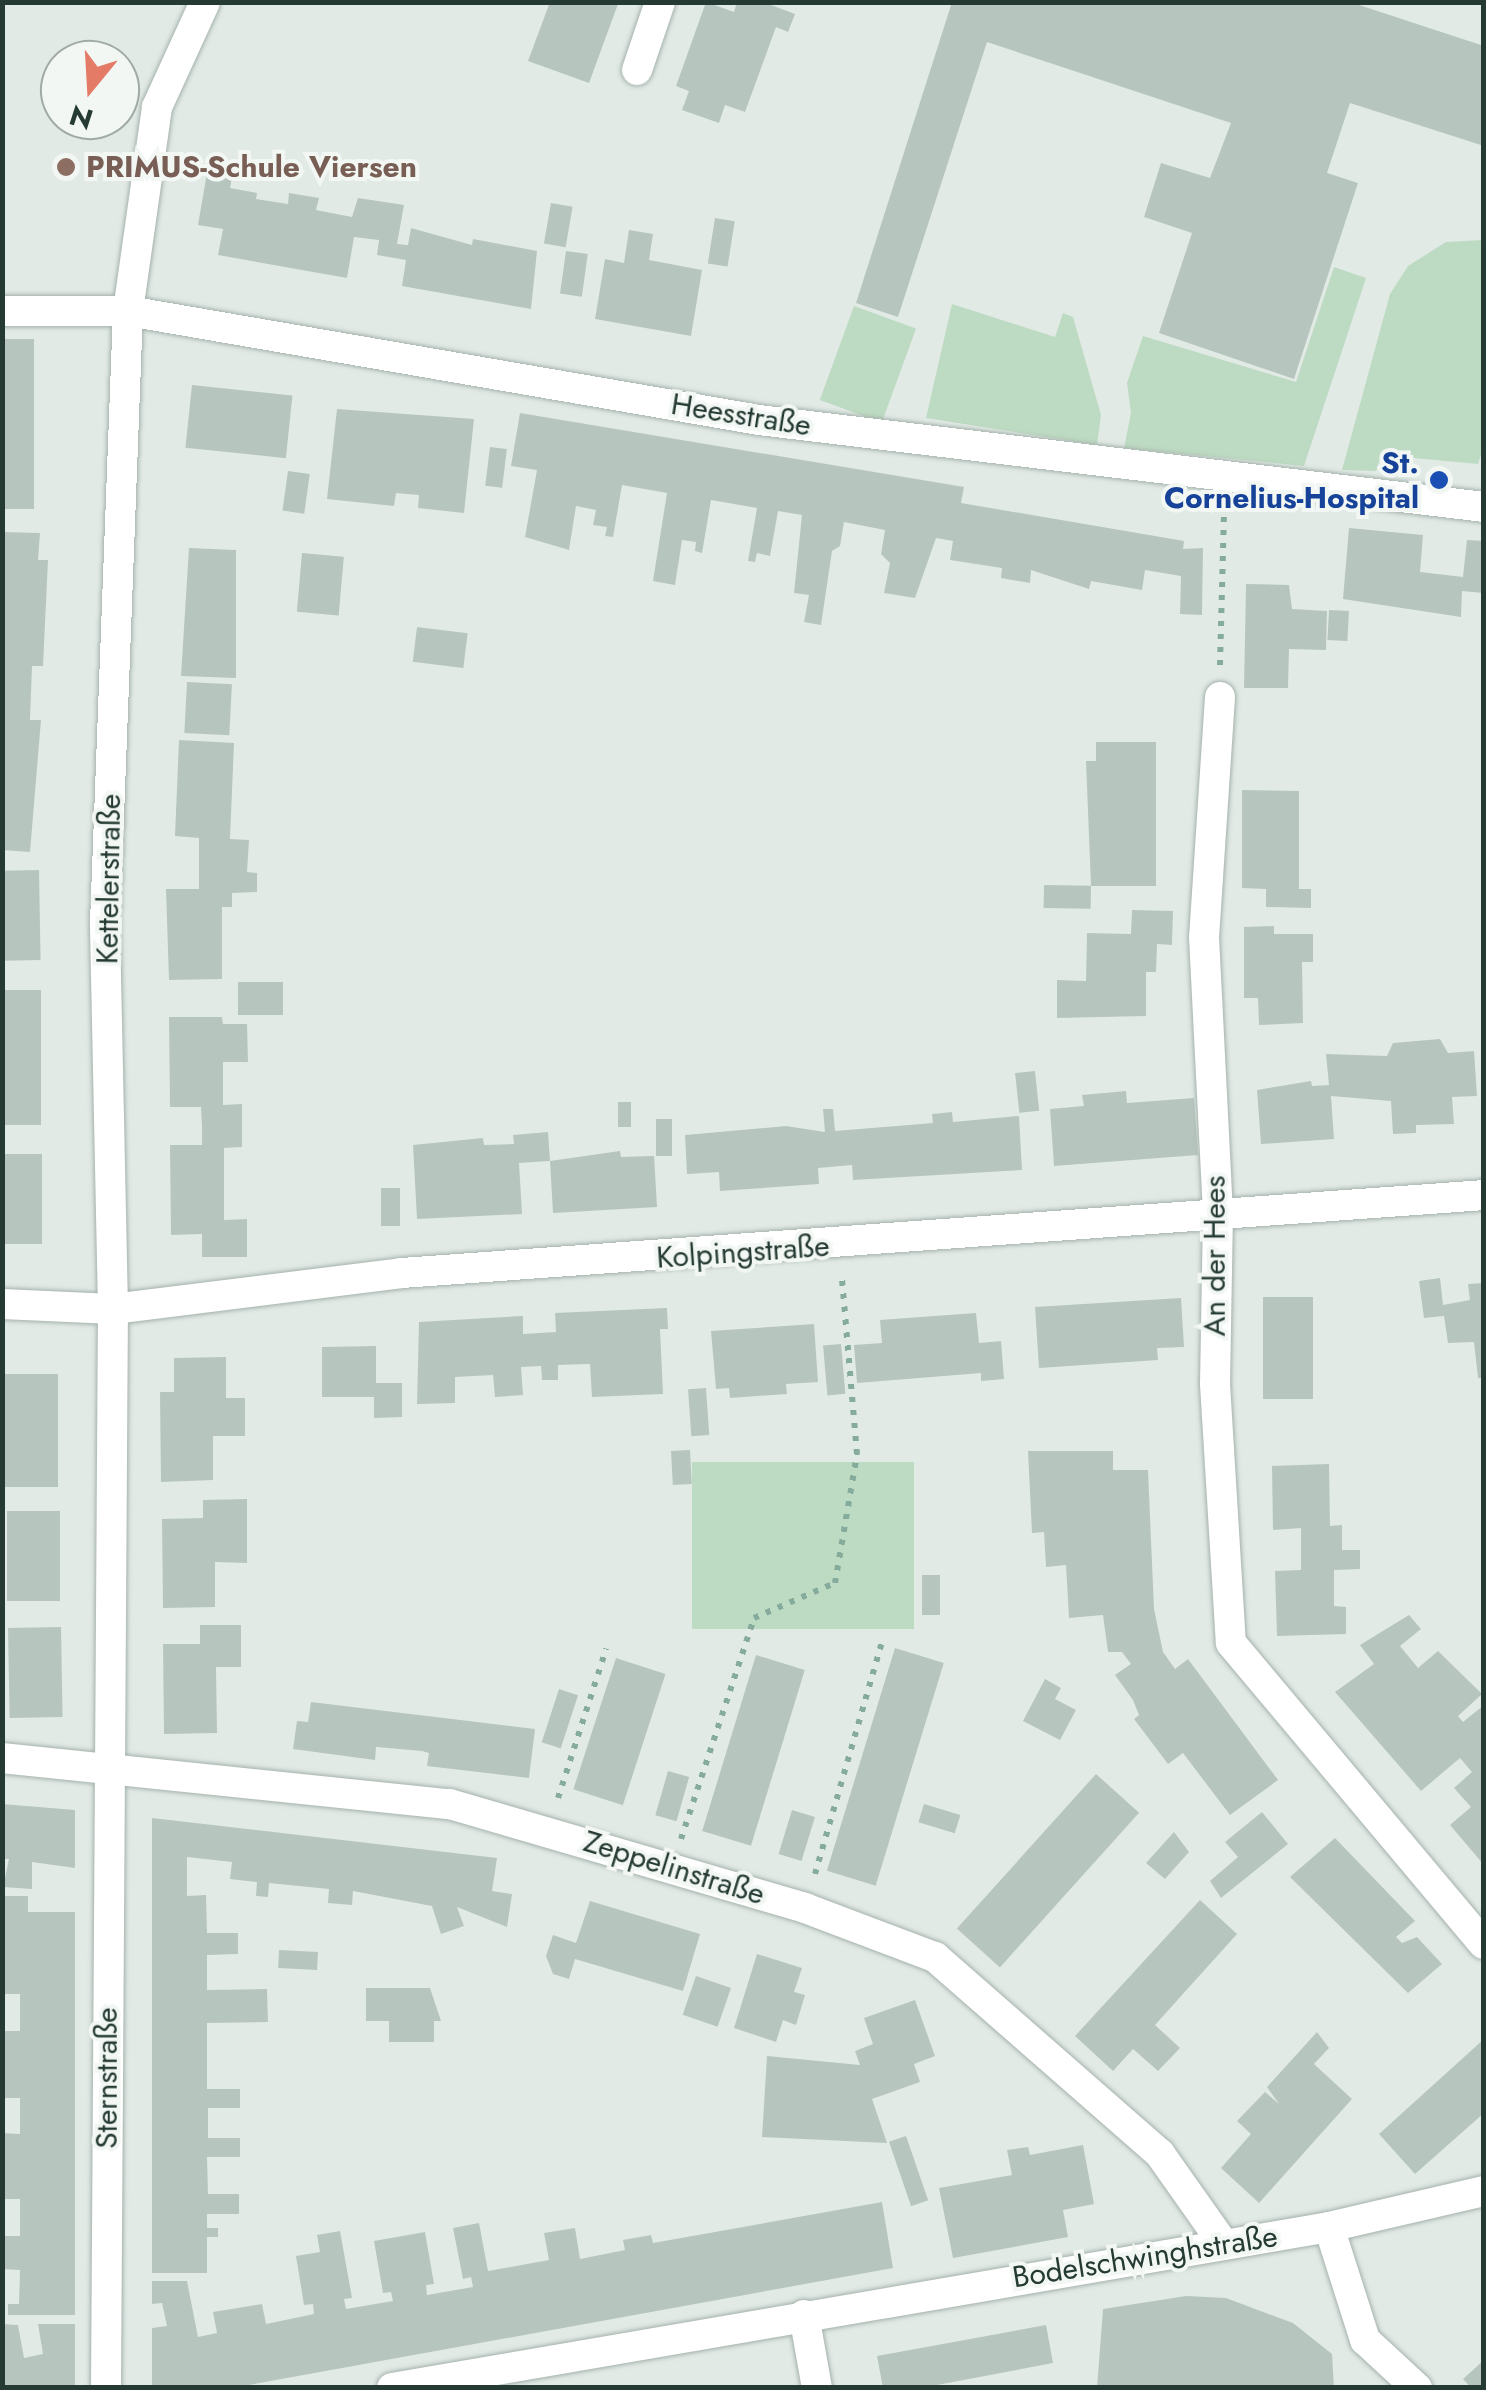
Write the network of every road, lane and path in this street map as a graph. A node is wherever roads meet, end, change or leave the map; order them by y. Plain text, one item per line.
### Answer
1 (206, 2) edge
2 (660, 2) edge
3 (636, 70) dead end
4 (128, 311) junction
5 (2, 312) edge
6 (1225, 476) junction
7 (1484, 507) edge
8 (1220, 697) joint
9 (1484, 1195) edge
10 (1218, 1213) junction
11 (839, 1246) junction
12 (2, 1304) edge
13 (113, 1309) junction
14 (883, 1638) dead end
15 (606, 1649) dead end
16 (2, 1758) edge
17 (108, 1768) junction
18 (548, 1828) junction
19 (672, 1868) junction
20 (805, 1908) junction
21 (1484, 1944) edge
22 (1484, 2191) edge
23 (1329, 2227) junction
24 (1222, 2242) junction
25 (804, 2315) junction
26 (106, 2388) edge
27 (392, 2388) edge
28 (817, 2388) edge
29 (1417, 2388) edge

1 - 4 street, Kettelerstraße
2 - 3 street
4 - 5 street, Heesstraße
4 - 6 street, Heesstraße
4 - 13 street, Kettelerstraße
6 - 7 street, Heesstraße
6 - 8 path
8 - 10 street, An der Hees
9 - 10 street, Kolpingstraße
10 - 11 street, Kolpingstraße
10 - 21 street, An der Hees
11 - 13 street, Kolpingstraße
11 - 19 path
12 - 13 street, Kolpingstraße
13 - 17 street, Kettelerstraße
14 - 20 path
15 - 18 path
16 - 17 street, Zeppelinstraße
17 - 18 street, Zeppelinstraße
17 - 26 street, Sternstraße
18 - 19 street, Zeppelinstraße
19 - 20 street, Zeppelinstraße
20 - 24 street, Zeppelinstraße
22 - 23 street, Bodelschwinghstraße
23 - 24 street, Bodelschwinghstraße
23 - 29 street
24 - 25 street, Bodelschwinghstraße
25 - 27 street, Bodelschwinghstraße
25 - 28 street

